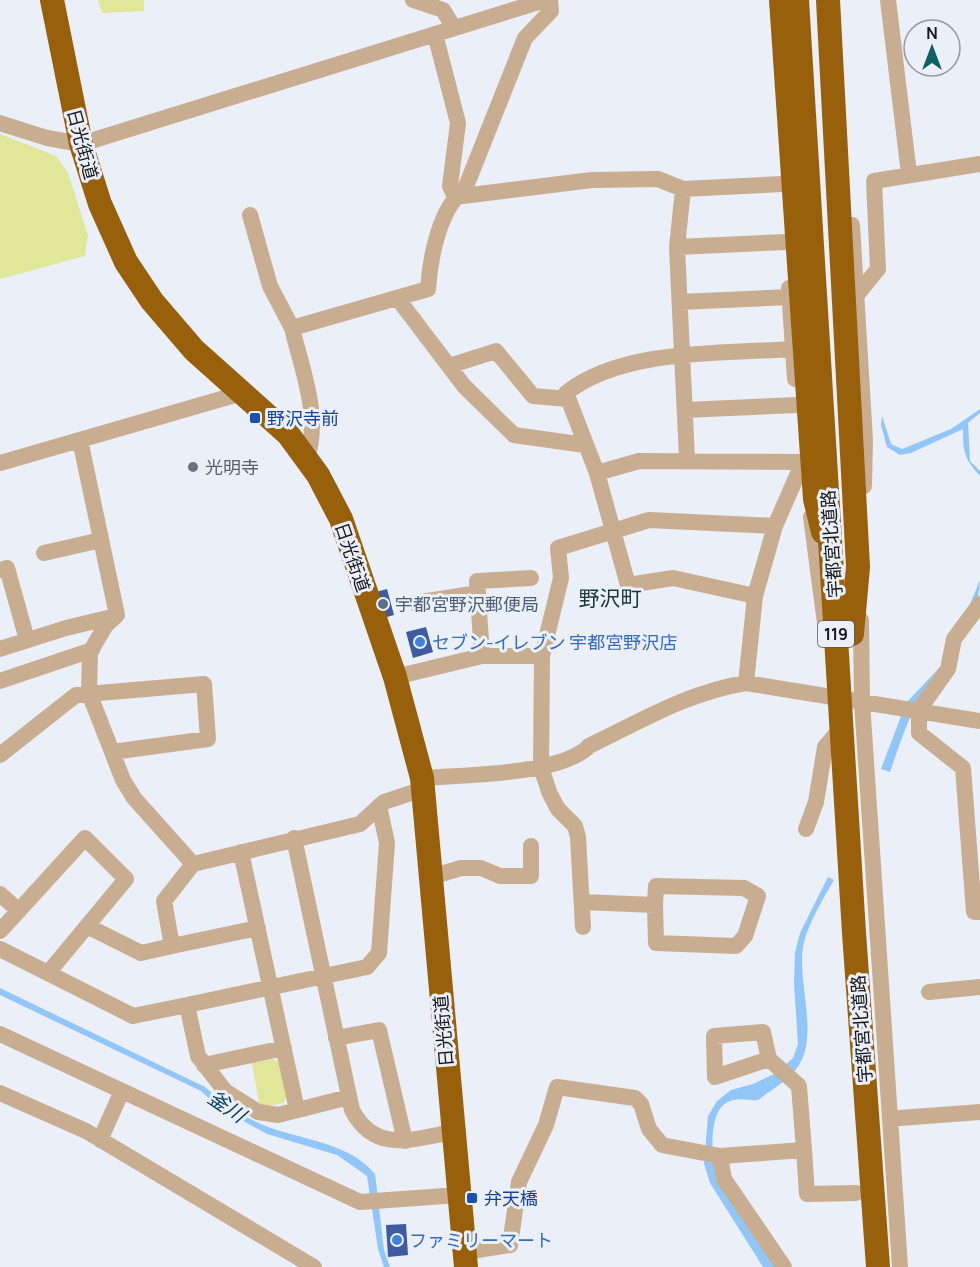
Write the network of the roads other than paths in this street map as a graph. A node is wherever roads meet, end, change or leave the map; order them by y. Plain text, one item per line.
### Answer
1 (51, 0) edge
2 (413, 0) edge
3 (545, 0) edge
4 (550, 0) edge
5 (780, 0) edge
6 (797, 0) edge
7 (813, 0) edge
8 (830, 0) edge
9 (888, 0) edge
10 (454, 28) junction
11 (435, 34) junction
12 (784, 49) junction
13 (0, 123) edge
14 (81, 144) junction
15 (980, 164) edge
16 (909, 174) junction
17 (782, 184) junction
18 (683, 189) junction
19 (455, 197) junction
20 (250, 215) dead end
21 (786, 243) junction
22 (677, 247) junction
23 (856, 296) junction
24 (789, 297) junction
25 (398, 299) junction
26 (680, 302) junction
27 (292, 328) junction
28 (793, 349) junction
29 (684, 356) junction
30 (449, 366) junction
31 (242, 393) junction
32 (568, 399) junction
33 (798, 405) junction
34 (686, 410) junction
35 (80, 440) junction
36 (585, 445) junction
37 (307, 458) junction
38 (687, 459) junction
39 (803, 462) junction
40 (0, 463) edge
41 (597, 473) junction
42 (775, 526) junction
43 (614, 530) junction
44 (101, 540) junction
45 (44, 553) dead end
46 (832, 566) junction
47 (0, 570) edge
48 (531, 578) dead end
49 (478, 593) junction
50 (755, 596) junction
51 (415, 603) dead end
52 (980, 603) edge
53 (117, 615) junction
54 (852, 634) junction
55 (27, 640) junction
56 (0, 649) edge
57 (92, 650) junction
58 (482, 656) junction
59 (542, 656) junction
60 (395, 677) junction
61 (0, 681) edge
62 (746, 683) junction
63 (89, 693) junction
64 (835, 698) junction
65 (862, 702) junction
66 (919, 710) junction
67 (980, 722) edge
68 (837, 733) junction
69 (112, 752) junction
70 (0, 755) edge
71 (541, 768) junction
72 (422, 784) junction
73 (379, 806) junction
74 (806, 829) dead end
75 (294, 838) junction
76 (531, 846) dead end
77 (242, 852) junction
78 (193, 864) junction
79 (432, 877) junction
80 (0, 894) edge
81 (582, 902) junction
82 (655, 905) junction
83 (19, 911) junction
84 (980, 912) edge
85 (87, 926) junction
86 (583, 927) dead end
87 (258, 928) junction
88 (0, 931) edge
89 (172, 946) junction
90 (0, 949) edge
91 (48, 973) junction
92 (323, 977) junction
93 (980, 987) edge
94 (271, 988) junction
95 (929, 992) dead end
96 (187, 1005) junction
97 (0, 1034) edge
98 (336, 1038) junction
99 (284, 1048) junction
100 (769, 1059) dead end
101 (204, 1065) junction
102 (122, 1091) junction
103 (0, 1093) edge
104 (349, 1097) junction
105 (297, 1110) junction
106 (980, 1112) edge
107 (900, 1118) dead end
108 (453, 1132) junction
109 (100, 1140) junction
110 (405, 1141) junction
111 (804, 1150) junction
112 (720, 1156) junction
113 (856, 1193) dead end
114 (459, 1195) junction
115 (466, 1259) edge
116 (314, 1267) edge
117 (784, 1267) edge
118 (868, 1267) edge
119 (878, 1267) edge
120 (893, 1267) edge
121 (900, 1267) edge

1 - 14 highway, 日光街道
2 - 10 street
3 - 10 street
4 - 19 street
5 - 12 highway
6 - 46 highway, 宇都宮北道路 / 119, bridge
7 - 54 highway, 宇都宮北道路 / 119
8 - 23 street
8 - 54 highway
9 - 16 street
10 - 11 street
11 - 14 street
11 - 19 street
12 - 17 street
12 - 46 highway, bridge
13 - 14 street
14 - 31 highway, 日光街道
15 - 16 street
16 - 23 street
17 - 18 street
17 - 21 street
18 - 19 street
18 - 22 street
19 - 25 street
20 - 27 street
21 - 22 street
21 - 24 street
22 - 26 street
23 - 65 street
24 - 26 street
24 - 28 street
25 - 27 street
25 - 30 street
26 - 29 street
27 - 37 street
28 - 29 street
28 - 33 street
29 - 32 street
29 - 34 street
30 - 32 street
30 - 36 street
31 - 35 street
31 - 37 highway, 日光街道
32 - 36 street
33 - 34 street
33 - 39 street
34 - 38 street
35 - 40 street
35 - 44 street
36 - 41 street
37 - 60 highway, 日光街道
38 - 39 street
38 - 41 street
39 - 42 street
39 - 64 street
41 - 43 street
42 - 43 street
42 - 50 street
43 - 50 street
43 - 59 street
44 - 45 street
44 - 53 street
46 - 119 highway, 宇都宮北道路 / 119, bridge
47 - 55 street
48 - 49 street
49 - 51 street
49 - 58 street
50 - 62 street
52 - 66 street
53 - 55 street
53 - 57 street
54 - 120 highway, 宇都宮北道路 / 119
55 - 56 street
57 - 61 street
57 - 63 street
58 - 59 street
58 - 60 street
59 - 71 street
60 - 72 highway, 日光街道
62 - 64 street
62 - 71 street
63 - 69 street
63 - 69 street
63 - 70 street
64 - 65 street
64 - 68 street
65 - 66 street
65 - 121 street
66 - 67 street
66 - 84 street
68 - 74 street
68 - 118 street
69 - 78 street
71 - 72 street
71 - 81 street
72 - 73 street
72 - 79 highway, 日光街道
73 - 75 street
73 - 92 street
75 - 77 street
75 - 92 street
76 - 79 street
77 - 78 street
77 - 87 street
78 - 89 street
79 - 108 highway, 日光街道
80 - 83 street
81 - 82 street
81 - 86 street
82 - 82 street
83 - 85 street
83 - 88 street
85 - 89 street
85 - 91 street
87 - 89 street
87 - 94 street
90 - 91 street
91 - 96 street
92 - 94 street
92 - 98 street
93 - 95 street
94 - 96 street
94 - 99 street
96 - 101 street
97 - 102 street
98 - 104 street
98 - 110 street
99 - 101 street
99 - 105 street
100 - 111 street
101 - 105 street
102 - 109 street
102 - 114 street
103 - 109 street
104 - 105 street
104 - 110 street
106 - 107 street
108 - 110 street
108 - 114 highway, 日光街道
109 - 116 street
111 - 112 street
111 - 113 street
112 - 115 street
112 - 117 street
114 - 115 highway, 日光街道

